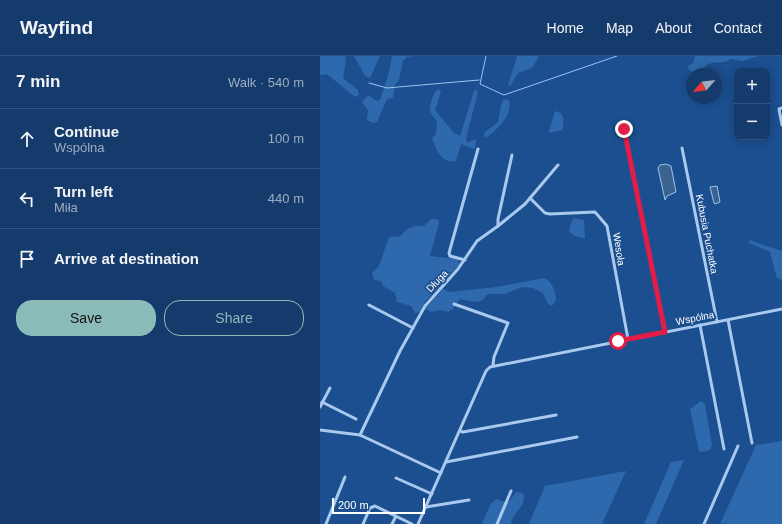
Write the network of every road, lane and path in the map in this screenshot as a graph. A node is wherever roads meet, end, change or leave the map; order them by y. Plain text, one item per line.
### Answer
1 (780, 109) edge
2 (782, 125) edge
3 (624, 129) dead end
4 (682, 148) dead end
5 (478, 149) dead end
6 (512, 155) dead end
7 (558, 165) dead end
8 (530, 198) junction
9 (498, 226) junction
10 (465, 260) junction
11 (454, 304) dead end
12 (370, 305) dead end
13 (782, 309) edge
14 (728, 320) junction
15 (717, 322) junction
16 (700, 325) junction
17 (413, 328) junction
18 (665, 332) junction
19 (628, 339) junction
20 (493, 366) junction
21 (330, 388) dead end
22 (322, 402) junction
23 (320, 407) edge
24 (556, 415) dead end
25 (356, 419) dead end
26 (320, 430) edge
27 (460, 431) junction
28 (360, 435) junction
29 (577, 437) dead end
30 (752, 444) dead end
31 (738, 446) dead end
32 (724, 449) dead end
33 (446, 462) junction
34 (441, 473) junction
35 (345, 477) dead end
36 (396, 478) dead end
37 (511, 491) dead end
38 (432, 494) junction
39 (469, 500) dead end
40 (426, 507) junction
41 (396, 516) junction
42 (326, 524) edge
43 (363, 524) edge
44 (392, 524) edge
45 (412, 524) edge
46 (418, 524) edge
47 (497, 524) edge
48 (704, 524) edge

1 - 2 street
3 - 18 street
4 - 15 street, Kubusia Puchatka
5 - 10 street
6 - 9 street
7 - 8 street, Długa
8 - 9 street, Długa
8 - 19 street, Wesoła
9 - 10 street, Długa
10 - 17 street, Długa
11 - 20 street
12 - 17 street
13 - 14 street, Wspólna
14 - 15 street, Wspólna
14 - 30 street
15 - 16 street, Wspólna
16 - 18 street, Wspólna
16 - 32 street
17 - 28 street, Długa
18 - 19 street, Wspólna
19 - 20 street, Wspólna
20 - 27 street
21 - 22 street
22 - 23 street
22 - 25 street
24 - 27 street
26 - 28 street
27 - 33 street
28 - 34 street
29 - 33 street
31 - 48 street
33 - 34 street
34 - 38 street
35 - 42 street
36 - 38 street
37 - 47 street
38 - 40 street
39 - 40 street
40 - 46 street
41 - 43 street
41 - 44 street
41 - 45 street

